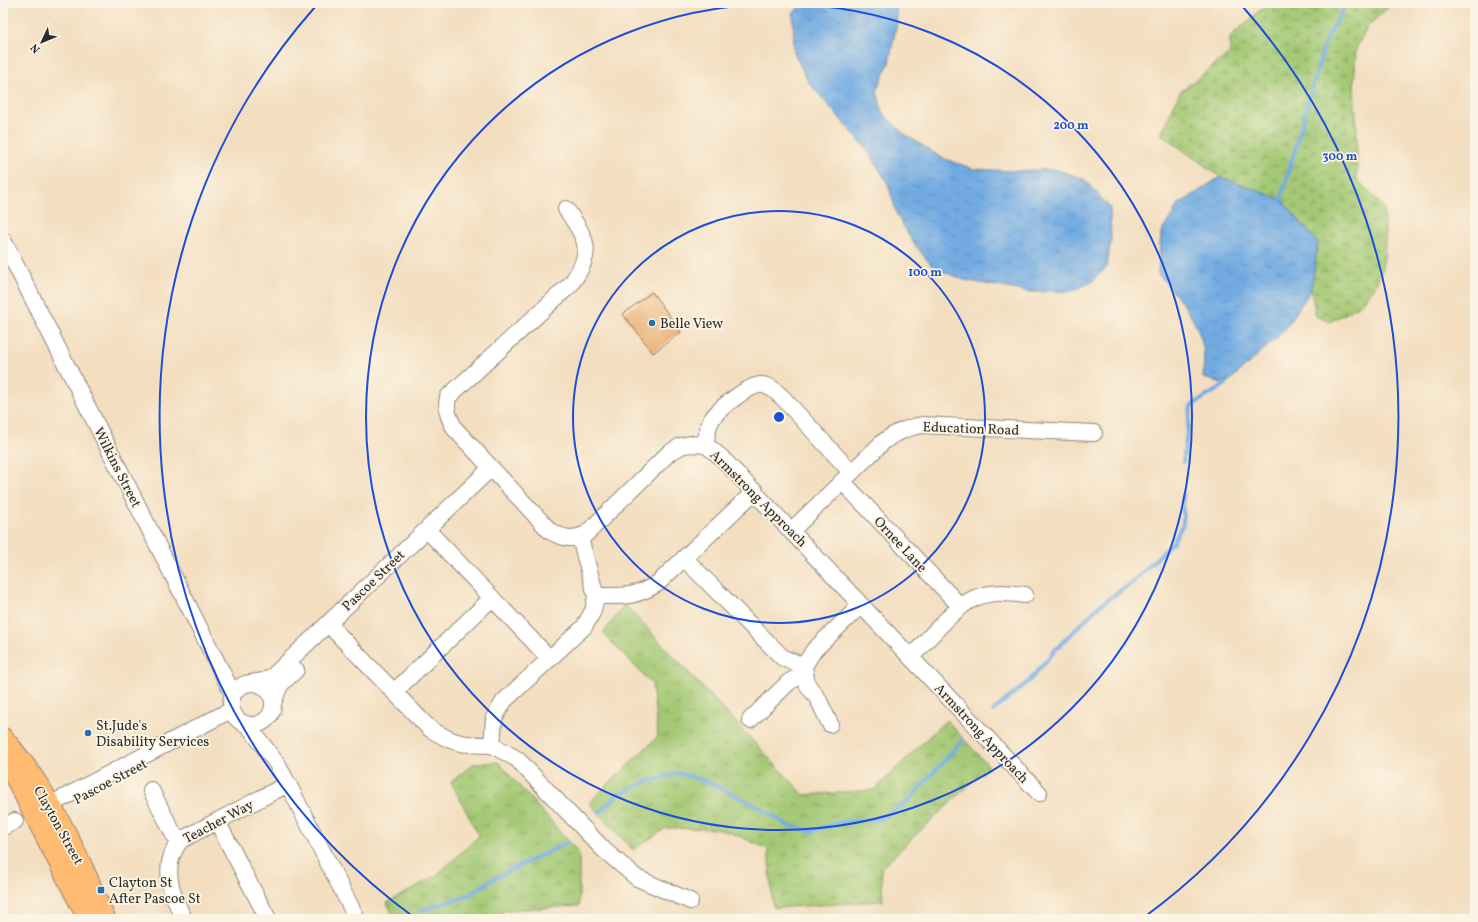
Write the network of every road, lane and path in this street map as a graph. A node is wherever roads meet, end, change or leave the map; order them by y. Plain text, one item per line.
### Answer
1 (566, 209) dead end
2 (3, 240) edge
3 (1094, 433) dead end
4 (706, 445) junction
5 (493, 471) junction
6 (847, 477) junction
7 (755, 491) junction
8 (792, 530) junction
9 (433, 536) junction
10 (580, 538) junction
11 (684, 558) junction
12 (1025, 595) dead end
13 (596, 596) junction
14 (492, 598) junction
15 (861, 605) junction
16 (961, 608) junction
17 (331, 628) junction
18 (911, 657) junction
19 (550, 659) junction
20 (804, 671) junction
21 (251, 683) junction
22 (394, 692) junction
23 (233, 694) junction
24 (273, 704) junction
25 (233, 713) junction
26 (266, 720) junction
27 (750, 720) dead end
28 (830, 724) dead end
29 (248, 726) junction
30 (3, 739) edge
31 (492, 745) junction
32 (277, 764) junction
33 (288, 784) junction
34 (151, 790) dead end
35 (1039, 793) dead end
36 (32, 817) edge
37 (217, 821) junction
38 (180, 841) junction
39 (690, 901) dead end
40 (88, 919) edge
41 (105, 919) edge
42 (184, 919) edge
43 (268, 919) edge
44 (357, 919) edge

1 - 5 street
2 - 23 street, Wilkins Street
3 - 6 street, Education Road
4 - 6 street, Ornee Lane
4 - 7 street, Armstrong Approach
4 - 10 street, Armstrong Approach
5 - 9 street, Pascoe Street
5 - 10 street
5 - 17 street, Pascoe Street
6 - 8 street, Education Road
6 - 16 street, Ornee Lane
7 - 8 street, Armstrong Approach
7 - 11 street
8 - 15 street, Armstrong Approach
9 - 14 street
9 - 17 street, Pascoe Street
10 - 13 street
11 - 13 street
11 - 20 street
12 - 16 street
13 - 19 street
14 - 19 street
14 - 22 street
15 - 18 street, Armstrong Approach
15 - 20 street
16 - 18 street
17 - 21 street, Pascoe Street
17 - 22 street
17 - 24 street, Pascoe Street
18 - 35 street, Armstrong Approach
19 - 31 street
20 - 27 street
20 - 28 street
21 - 23 street
21 - 24 street
22 - 31 street
23 - 25 street
24 - 26 street
25 - 29 street
25 - 36 street, Pascoe Street
26 - 29 street
26 - 32 street
29 - 32 street
30 - 36 main road, Clayton Street
31 - 39 street
32 - 33 street
33 - 37 street, Teacher Way
33 - 44 street
34 - 38 street
36 - 40 main road, Clayton Street
36 - 41 main road, Clayton Street
37 - 38 street, Teacher Way
37 - 43 street
38 - 42 street, Teacher Way

